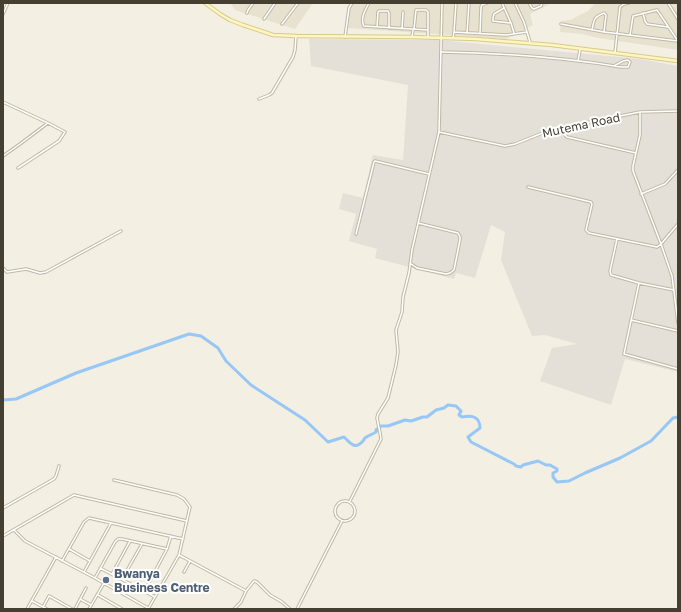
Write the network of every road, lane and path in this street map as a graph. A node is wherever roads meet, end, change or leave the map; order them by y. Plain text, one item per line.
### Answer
1 (8, 3) edge
2 (205, 3) edge
3 (253, 3) edge
4 (275, 3) edge
5 (298, 3) edge
6 (352, 3) edge
7 (369, 3) edge
8 (442, 3) edge
9 (456, 3) edge
10 (469, 3) edge
11 (486, 3) edge
12 (502, 3) edge
13 (515, 3) edge
14 (529, 3) edge
15 (542, 3) edge
16 (629, 3) edge
17 (668, 3) edge
18 (504, 8) junction
19 (403, 12) dead end
20 (247, 13) dead end
21 (643, 13) junction
22 (3, 14) edge
23 (264, 19) dead end
24 (678, 19) edge
25 (511, 23) junction
26 (282, 24) dead end
27 (561, 24) dead end
28 (377, 27) junction
29 (668, 27) junction
30 (389, 28) junction
31 (402, 29) junction
32 (414, 29) junction
33 (428, 30) junction
34 (592, 30) junction
35 (454, 32) junction
36 (527, 32) junction
37 (604, 32) junction
38 (467, 33) junction
39 (480, 33) junction
40 (514, 33) junction
41 (617, 33) junction
42 (476, 34) junction
43 (630, 34) junction
44 (296, 36) junction
45 (345, 37) junction
46 (412, 37) junction
47 (428, 37) junction
48 (441, 38) junction
49 (453, 38) junction
50 (476, 39) junction
51 (678, 41) edge
52 (530, 44) junction
53 (580, 49) junction
54 (442, 52) junction
55 (615, 53) junction
56 (578, 61) junction
57 (678, 61) edge
58 (614, 66) junction
59 (259, 99) dead end
60 (3, 102) edge
61 (678, 111) edge
62 (640, 112) junction
63 (48, 123) junction
64 (562, 127) junction
65 (439, 132) junction
66 (636, 153) junction
67 (3, 156) edge
68 (18, 168) dead end
69 (678, 170) edge
70 (429, 174) junction
71 (528, 187) dead end
72 (641, 194) junction
73 (418, 223) junction
74 (678, 224) edge
75 (121, 231) dead end
76 (356, 234) dead end
77 (617, 239) junction
78 (661, 244) junction
79 (410, 263) junction
80 (3, 268) edge
81 (639, 283) junction
82 (674, 290) junction
83 (631, 320) junction
84 (678, 323) edge
85 (678, 331) edge
86 (678, 368) edge
87 (59, 466) dead end
88 (114, 480) dead end
89 (350, 501) junction
90 (3, 508) edge
91 (187, 521) junction
92 (342, 521) junction
93 (111, 524) junction
94 (14, 530) junction
95 (3, 536) edge
96 (171, 536) junction
97 (183, 539) junction
98 (130, 541) junction
99 (142, 544) junction
100 (69, 549) junction
101 (167, 549) junction
102 (180, 555) junction
103 (56, 557) junction
104 (62, 561) junction
105 (90, 561) junction
106 (190, 561) junction
107 (100, 568) junction
108 (84, 572) junction
109 (126, 572) dead end
110 (184, 572) dead end
111 (112, 574) junction
112 (95, 578) junction
113 (104, 583) junction
114 (86, 588) dead end
115 (144, 591) junction
116 (246, 591) junction
117 (97, 595) junction
118 (155, 597) junction
119 (80, 599) junction
120 (32, 600) junction
121 (92, 605) junction
122 (43, 607) junction
123 (118, 608) edge
124 (27, 609) edge
125 (47, 609) edge
126 (72, 609) edge
127 (75, 609) edge
128 (89, 609) edge
129 (122, 609) edge
130 (149, 609) edge
131 (234, 609) edge
132 (290, 609) edge
133 (297, 609) edge

1 - 22 street
2 - 44 main road
3 - 20 street
4 - 23 street
5 - 26 street
6 - 45 street
7 - 28 street
8 - 48 street
9 - 35 street
10 - 38 street
11 - 39 street
12 - 18 street
13 - 36 street
14 - 15 street
16 - 41 street
17 - 24 street
18 - 25 street
18 - 25 street
19 - 31 street
21 - 29 street
21 - 29 street
21 - 43 street
25 - 40 street
27 - 34 street
28 - 30 street
28 - 30 street
29 - 51 street
30 - 31 street
31 - 32 street
32 - 33 street
32 - 33 street
32 - 46 street
33 - 47 street
34 - 37 street
34 - 37 street
35 - 38 street
35 - 49 street
36 - 40 street
36 - 52 street
37 - 41 street
38 - 42 street
39 - 40 street
39 - 42 street
41 - 43 street
41 - 55 street
42 - 50 street
43 - 51 street
44 - 45 main road
44 - 59 street
45 - 46 main road
46 - 47 main road
47 - 48 main road
48 - 49 main road
48 - 54 street
49 - 50 main road
50 - 52 main road
52 - 53 main road
53 - 55 main road
53 - 56 street
54 - 56 street
54 - 65 street
55 - 57 main road
56 - 58 street
58 - 58 street
60 - 63 street
61 - 62 street, Mutema Road
62 - 64 street, Mutema Road
62 - 66 street
63 - 67 street
63 - 68 street
64 - 65 street, Mutema Road
64 - 66 street
65 - 70 street
66 - 72 street
69 - 72 street
70 - 73 street
70 - 76 street
71 - 77 street
72 - 78 street
73 - 79 street
73 - 79 street
74 - 78 street
75 - 80 street
77 - 78 street
77 - 81 street
78 - 82 street
79 - 89 street
81 - 82 street
81 - 83 street
82 - 84 street
83 - 85 street
83 - 86 street
87 - 90 street
88 - 91 street
89 - 92 street
89 - 92 street
91 - 94 street
91 - 97 street
92 - 133 street
93 - 96 street
93 - 100 street
93 - 105 street
94 - 95 street
94 - 103 street
96 - 97 street
96 - 101 street
97 - 102 street
98 - 99 street
98 - 107 street
98 - 111 street
99 - 101 street
99 - 109 street
100 - 104 street
100 - 105 street
101 - 115 street
102 - 106 street
102 - 118 street
103 - 104 street
103 - 120 street
104 - 108 street
105 - 108 street
106 - 110 street
106 - 116 street
107 - 111 street
107 - 112 street
108 - 112 street
111 - 115 street
112 - 113 street
113 - 117 street
113 - 130 street
114 - 119 street
115 - 118 street
116 - 131 street
116 - 132 street
117 - 121 street
117 - 123 street
118 - 130 street
119 - 121 street
119 - 127 street
120 - 122 street
120 - 124 street
121 - 128 street
122 - 125 street
122 - 126 street
123 - 129 street

